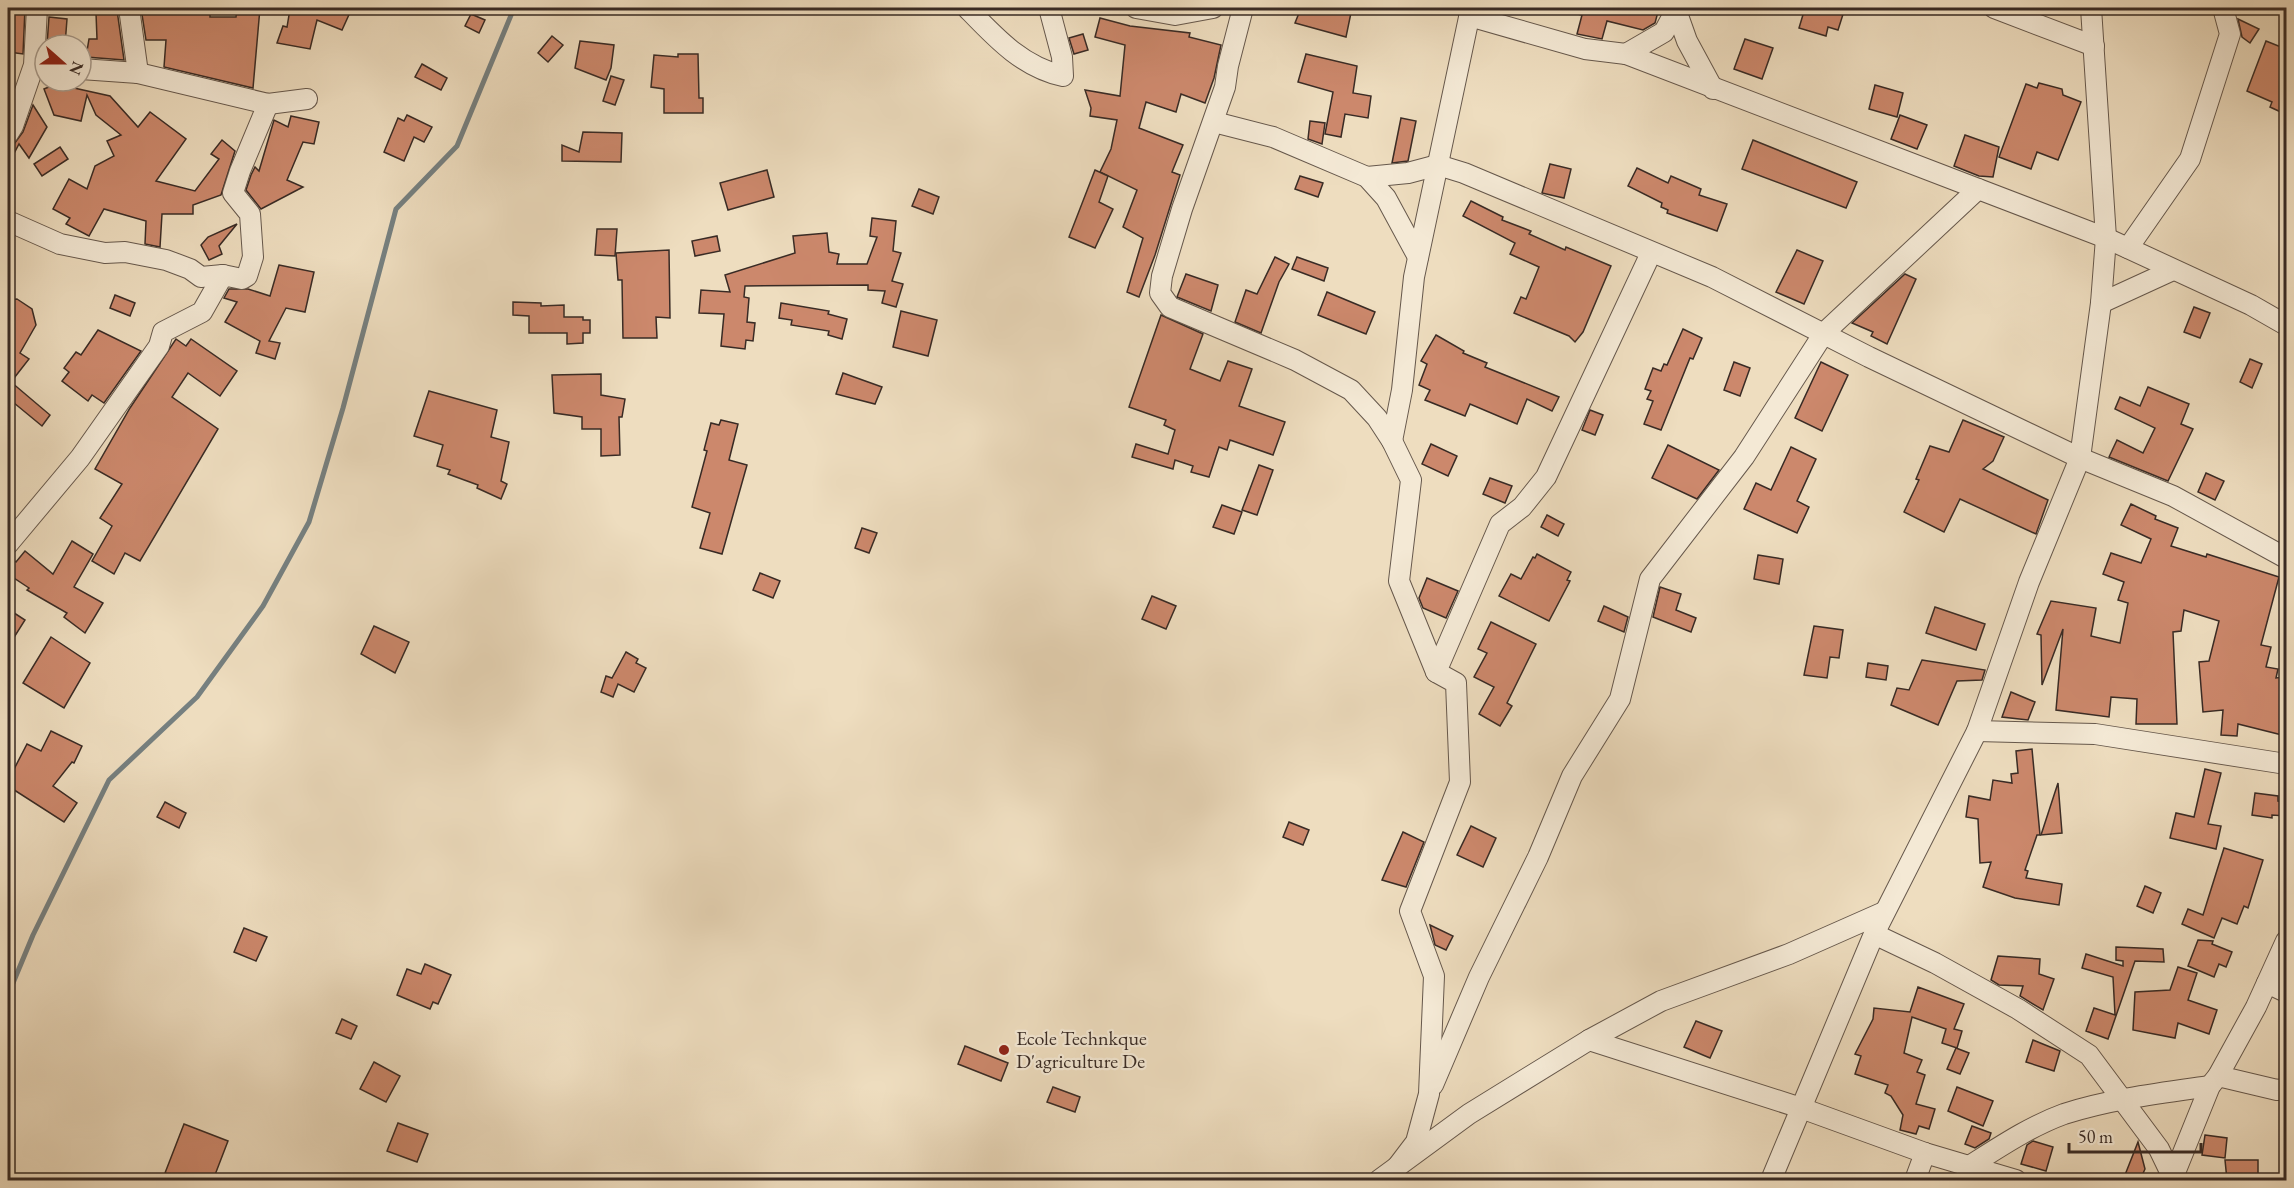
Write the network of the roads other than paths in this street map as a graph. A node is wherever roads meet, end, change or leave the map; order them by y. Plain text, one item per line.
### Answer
1 (37, 8) edge
2 (129, 8) edge
3 (967, 8) edge
4 (1049, 8) edge
5 (1136, 8) edge
6 (1213, 8) edge
7 (1243, 8) edge
8 (1994, 8) edge
9 (2091, 8) edge
10 (2223, 8) edge
11 (1677, 9) edge
12 (1470, 12) edge
13 (38, 33) edge
14 (2094, 46) junction
15 (1626, 54) junction
16 (93, 70) edge
17 (138, 73) junction
18 (33, 79) edge
19 (1713, 89) junction
20 (307, 99) dead end
21 (268, 104) junction
22 (1214, 122) junction
23 (8, 134) edge
24 (1438, 165) junction
25 (1367, 177) junction
26 (1978, 189) junction
27 (8, 221) edge
28 (2106, 238) junction
29 (2128, 248) junction
30 (1651, 253) junction
31 (1418, 257) junction
32 (2173, 270) junction
33 (223, 275) junction
34 (2101, 303) junction
35 (2286, 325) edge
36 (1824, 333) junction
37 (1392, 441) junction
38 (2080, 458) junction
39 (8, 544) edge
40 (2286, 558) edge
41 (1436, 672) junction
42 (1977, 731) junction
43 (2286, 764) edge
44 (1884, 912) junction
45 (1874, 934) junction
46 (2286, 941) edge
47 (2267, 983) junction
48 (2286, 992) edge
49 (1589, 1040) junction
50 (2214, 1081) junction
51 (2286, 1089) edge
52 (1429, 1094) junction
53 (2123, 1099) junction
54 (1801, 1108) junction
55 (1925, 1153) junction
56 (1971, 1165) junction
57 (1397, 1167) junction
58 (2172, 1179) edge
59 (1379, 1180) edge
60 (1771, 1180) edge
61 (1915, 1180) edge
62 (2016, 1180) edge

1 - 13 street
2 - 17 street
3 - 4 street
5 - 6 street
7 - 22 street
8 - 14 street
9 - 14 street
10 - 29 street
11 - 15 street
11 - 19 street
12 - 15 street
12 - 24 street
14 - 28 street
15 - 19 street
16 - 17 street
17 - 21 street
18 - 23 street
19 - 26 street
20 - 21 street
21 - 33 street
22 - 25 street
22 - 37 street
24 - 25 street
24 - 30 street
24 - 31 street
25 - 31 street
26 - 28 street
26 - 36 street
27 - 33 street
28 - 29 street
28 - 34 street
29 - 32 street
30 - 36 street
30 - 41 street
31 - 37 street
32 - 34 street
32 - 35 street
33 - 39 street
34 - 38 street
36 - 38 street
36 - 52 street
37 - 41 street
38 - 40 street
38 - 42 street
41 - 52 street
42 - 43 street
42 - 44 street
44 - 45 street
44 - 49 street
45 - 53 street
45 - 54 street
46 - 47 street
47 - 48 street
47 - 50 street
49 - 54 street
49 - 57 street
50 - 51 street
50 - 53 street
50 - 58 street
52 - 57 street
53 - 56 street
53 - 58 street
54 - 55 street
54 - 60 street
55 - 56 street
55 - 61 street
56 - 62 street
57 - 59 street

